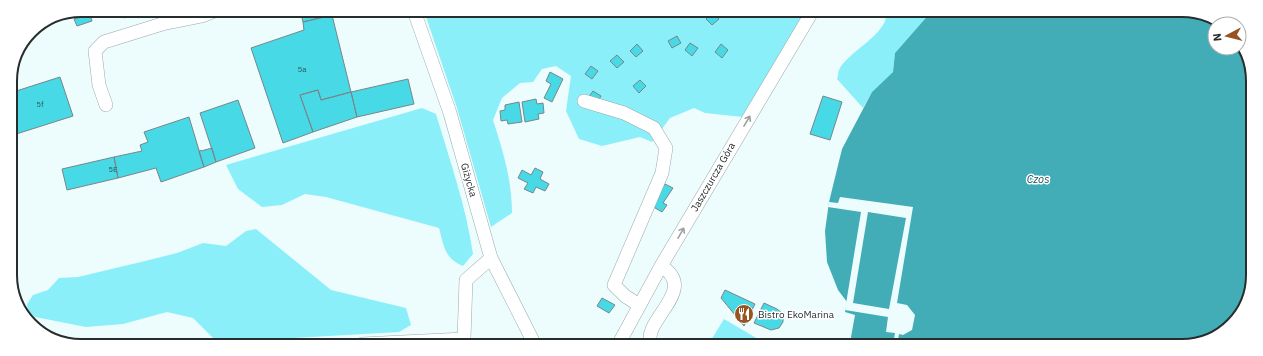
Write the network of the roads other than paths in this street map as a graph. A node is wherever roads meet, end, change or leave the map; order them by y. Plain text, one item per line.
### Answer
1 (197, 17) edge
2 (416, 17) edge
3 (809, 17) edge
4 (584, 101) dead end
5 (106, 105) dead end
6 (491, 258) junction
7 (661, 266) junction
8 (640, 305) junction
9 (464, 339) edge
10 (532, 339) edge
11 (621, 339) edge
12 (650, 339) edge

1 - 5 street
2 - 6 street, Giżycka
7 -> 3 street, Jaszczurcza Góra
4 - 8 street
6 - 9 street
6 - 10 street, Giżycka
7 - 8 street, Jaszczurcza Góra
7 - 12 street
8 - 11 street, Jaszczurcza Góra

